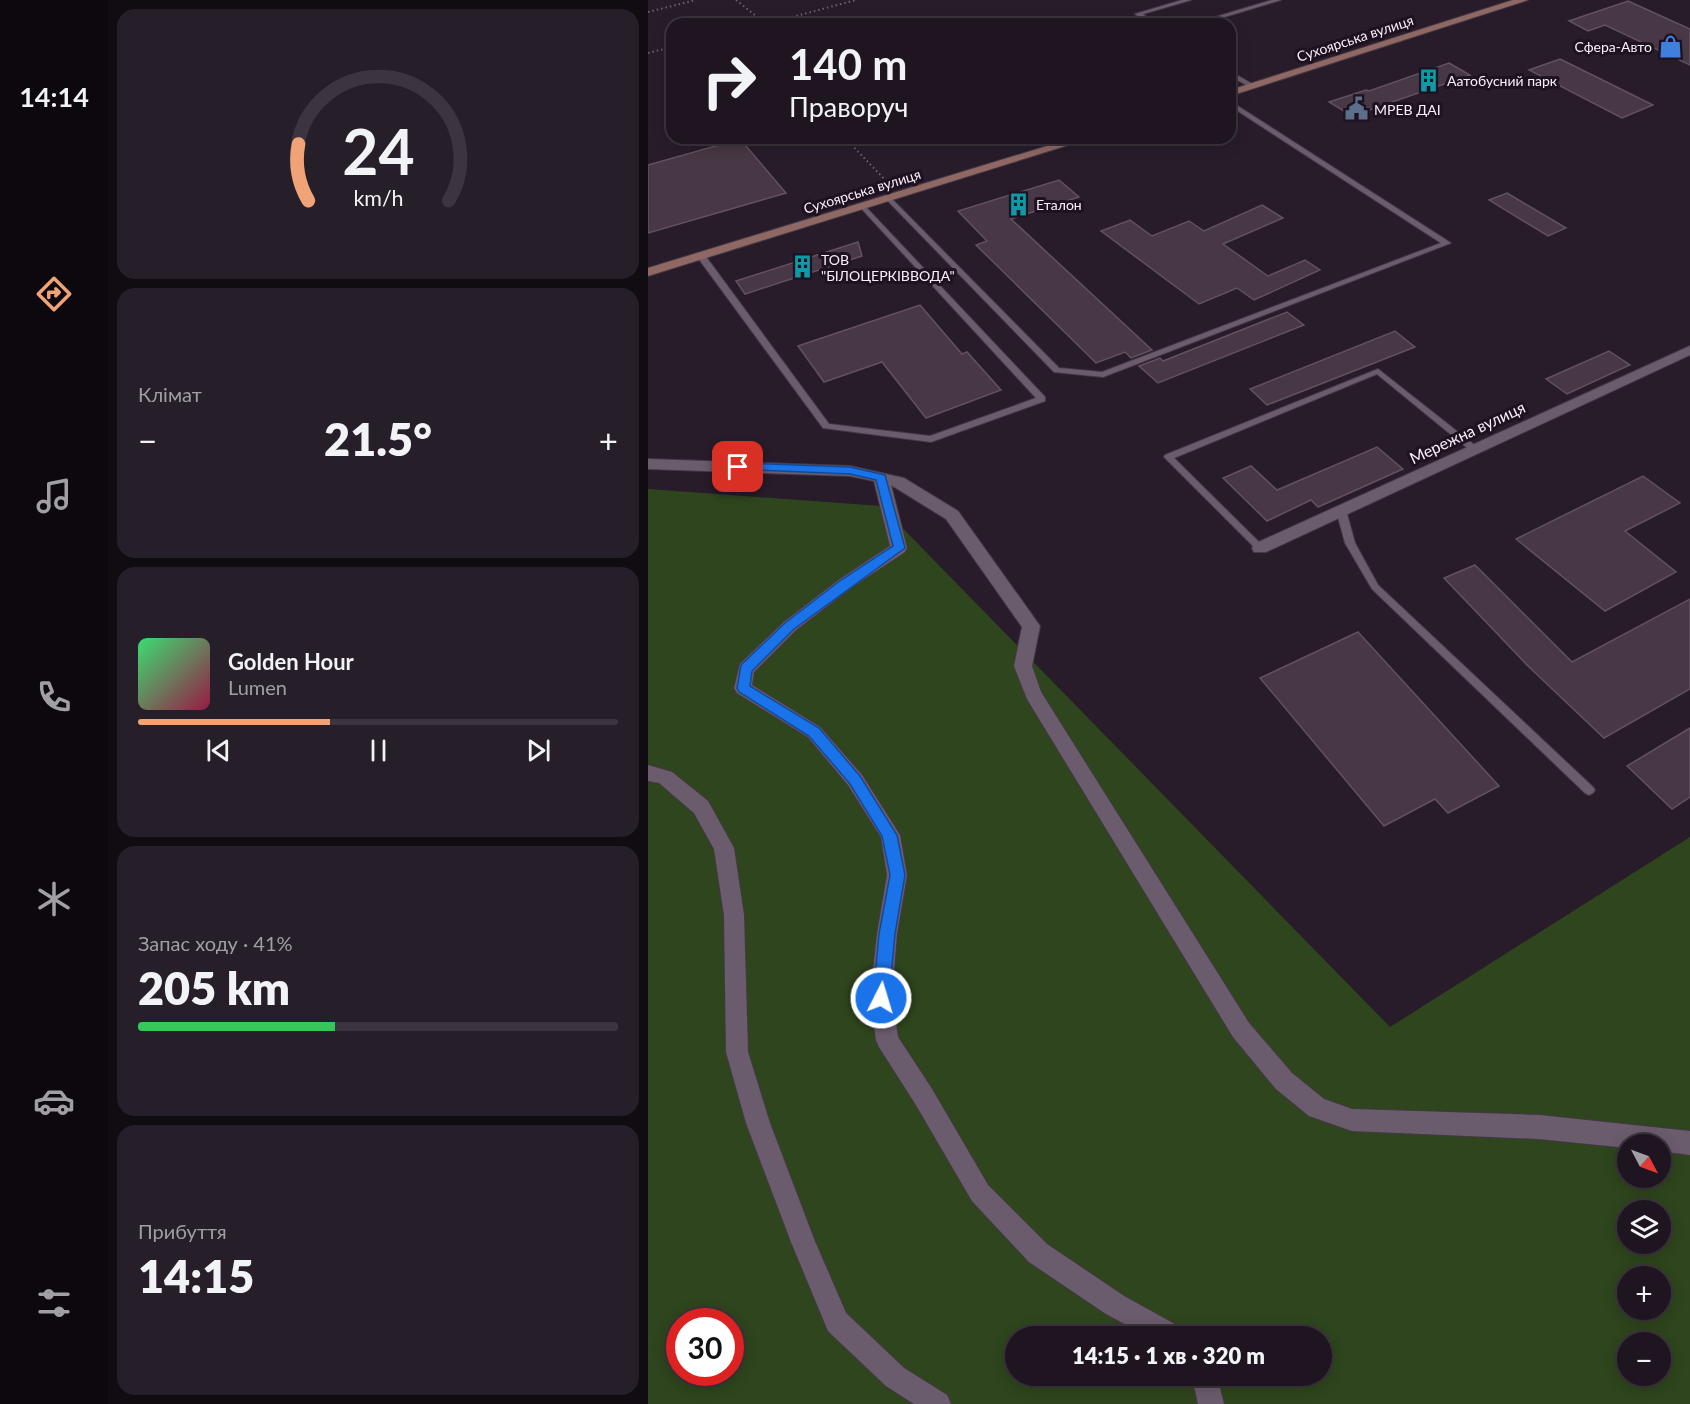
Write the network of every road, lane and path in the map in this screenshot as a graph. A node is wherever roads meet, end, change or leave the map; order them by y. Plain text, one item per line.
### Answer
1 (696, 0) edge
2 (736, 0) edge
3 (856, 0) edge
4 (1188, 0) edge
5 (1278, 0) edge
6 (1523, 0) edge
7 (648, 12) edge
8 (758, 18) edge
9 (788, 18) edge
10 (1144, 18) edge
11 (1216, 18) edge
12 (666, 48) edge
13 (648, 53) edge
14 (1236, 77) edge
15 (1252, 86) junction
16 (1236, 91) edge
17 (1236, 107) edge
18 (850, 144) edge
19 (1065, 144) edge
20 (894, 196) junction
21 (862, 206) junction
22 (701, 256) junction
23 (648, 272) edge
24 (1690, 350) edge
25 (1474, 449) junction
26 (648, 464) edge
27 (881, 478) junction
28 (1341, 510) junction
29 (1260, 548) joint
30 (648, 773) edge
31 (1589, 789) dead end
32 (1690, 1143) edge
33 (1153, 1326) edge
34 (1207, 1386) edge
35 (938, 1404) edge
36 (1211, 1404) edge

1 - 7 path
2 - 8 path
3 - 9 path
4 - 10 lane
5 - 11 lane
6 - 15 street, Сухоярська вулиця
12 - 13 path
14 - 15 lane
15 - 16 street, Сухоярська вулиця
17 - 20 lane
18 - 20 path
19 - 20 street, Сухоярська вулиця
20 - 21 street, Сухоярська вулиця
21 - 22 street, Сухоярська вулиця
21 - 22 lane
22 - 23 street, Сухоярська вулиця
24 - 25 street, Мережна вулиця
25 - 28 street, Мережна вулиця
25 - 29 lane
26 - 27 street
27 - 32 street
27 - 33 street
28 - 29 street, Мережна вулиця
28 - 31 lane
30 - 35 street
34 - 36 street

